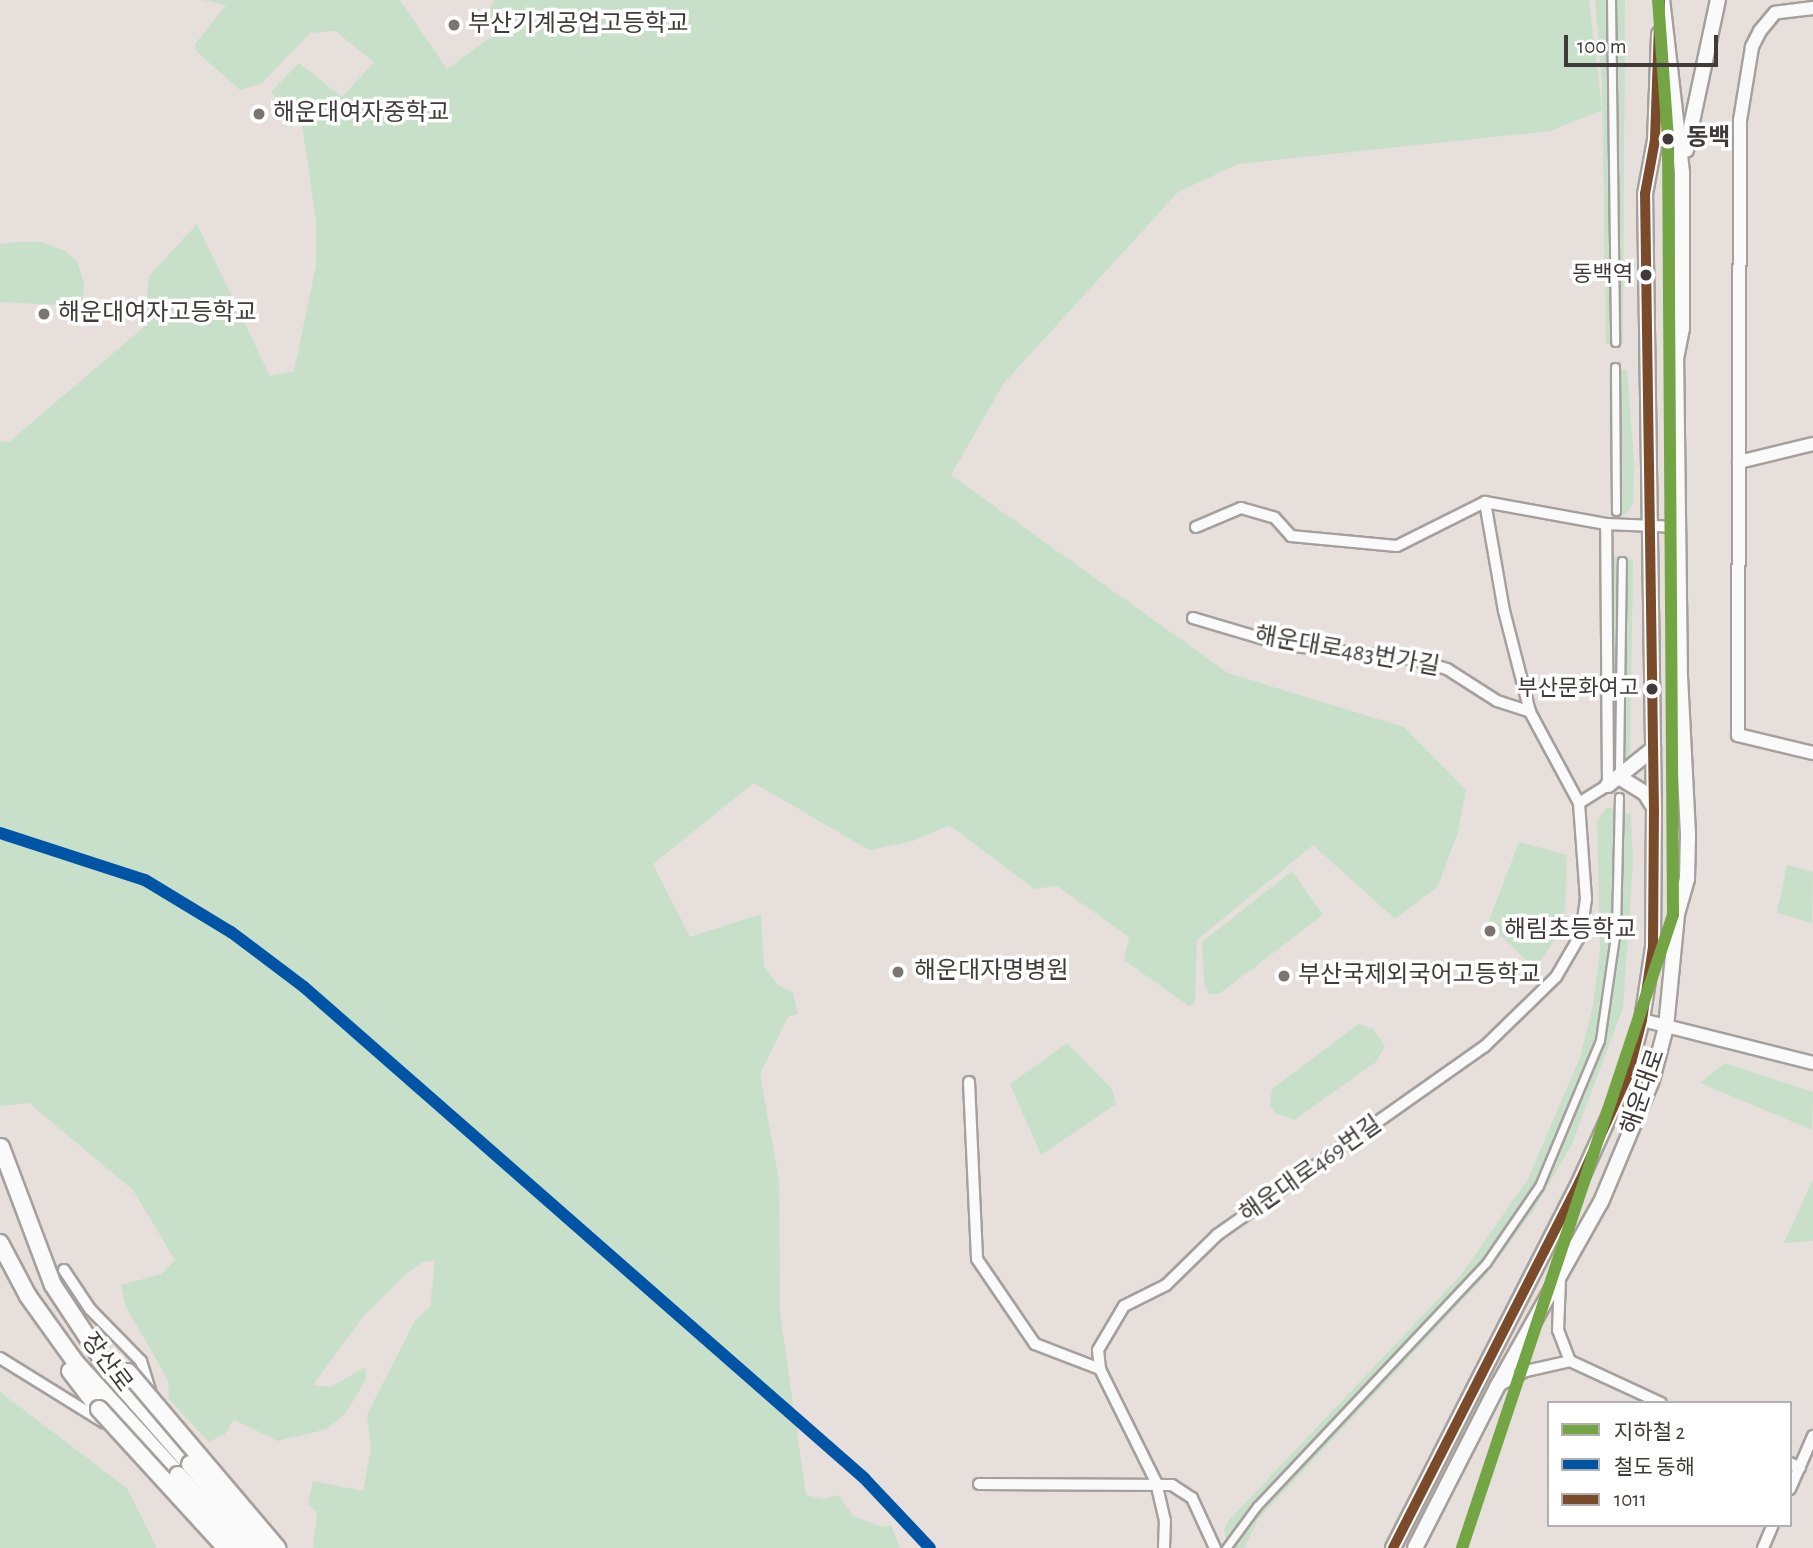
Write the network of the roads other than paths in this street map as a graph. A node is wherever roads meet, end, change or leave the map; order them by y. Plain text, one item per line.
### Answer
1 (1611, 0) edge
2 (1661, 0) edge
3 (1718, 0) edge
4 (1813, 8) edge
5 (1655, 140) junction
6 (1680, 146) junction
7 (1682, 172) junction
8 (1615, 342) dead end
9 (1615, 367) dead end
10 (1813, 444) edge
11 (1739, 462) junction
12 (1485, 502) junction
13 (1616, 511) dead end
14 (1606, 524) junction
15 (1652, 526) junction
16 (1196, 527) dead end
17 (1679, 527) junction
18 (1622, 561) dead end
19 (1193, 618) dead end
20 (1530, 712) junction
21 (1653, 750) junction
22 (1813, 753) edge
23 (1615, 777) junction
24 (1619, 797) dead end
25 (1579, 803) junction
26 (1654, 807) junction
27 (1642, 1020) junction
28 (1666, 1027) junction
29 (1813, 1063) edge
30 (969, 1082) dead end
31 (1, 1147) edge
32 (0, 1242) edge
33 (64, 1270) dead end
34 (1560, 1279) junction
35 (28, 1296) junction
36 (86, 1338) junction
37 (0, 1358) edge
38 (1570, 1361) junction
39 (1100, 1370) junction
40 (1497, 1387) junction
41 (1657, 1401) edge
42 (1813, 1436) edge
43 (1795, 1465) edge
44 (1156, 1482) junction
45 (979, 1484) dead end
46 (1772, 1527) edge
47 (255, 1530) junction
48 (226, 1548) edge
49 (236, 1548) edge
50 (244, 1548) edge
51 (262, 1548) edge
52 (271, 1548) edge
53 (277, 1548) edge
54 (1164, 1548) edge
55 (1215, 1548) edge
56 (1226, 1548) edge
57 (1393, 1548) edge
58 (1415, 1548) edge
59 (1763, 1548) edge

1 - 8 street
2 - 5 main road, 해운대로
2 - 6 main road, 해운대로
3 - 7 main road
4 - 11 street
5 - 6 main road
5 - 15 main road, 해운대로
6 - 7 main road, 해운대로
7 - 17 main road, 해운대로
9 - 13 street
10 - 11 street
11 - 22 street
12 - 14 street
12 - 16 street
12 - 20 street
14 - 15 street
14 - 23 street
15 - 17 street
15 - 21 main road, 해운대로
17 - 28 main road, 해운대로
18 - 23 street
19 - 20 street, 해운대로483번가길
20 - 25 street
21 - 23 main road
21 - 26 main road, 해운대로
23 - 25 street
23 - 26 main road
24 - 56 street
25 - 39 street, 해운대로469번길
26 - 27 main road, 해운대로
27 - 28 street
27 - 57 main road, 해운대로
28 - 29 street
28 - 34 main road, 해운대로
30 - 39 street
31 - 36 highway, 장산로
32 - 35 highway, 장산로
33 - 47 street
34 - 38 street
34 - 40 main road, 해운대로
35 - 48 highway, bridge
35 - 50 highway, 장산로, bridge
36 - 51 highway, 장산로, bridge
36 - 53 highway, bridge
37 - 49 street
38 - 40 street
38 - 41 street
39 - 44 street
40 - 58 main road, 해운대로
42 - 43 street
44 - 45 street
44 - 54 street
44 - 55 street
46 - 59 street
47 - 49 street
47 - 52 street

